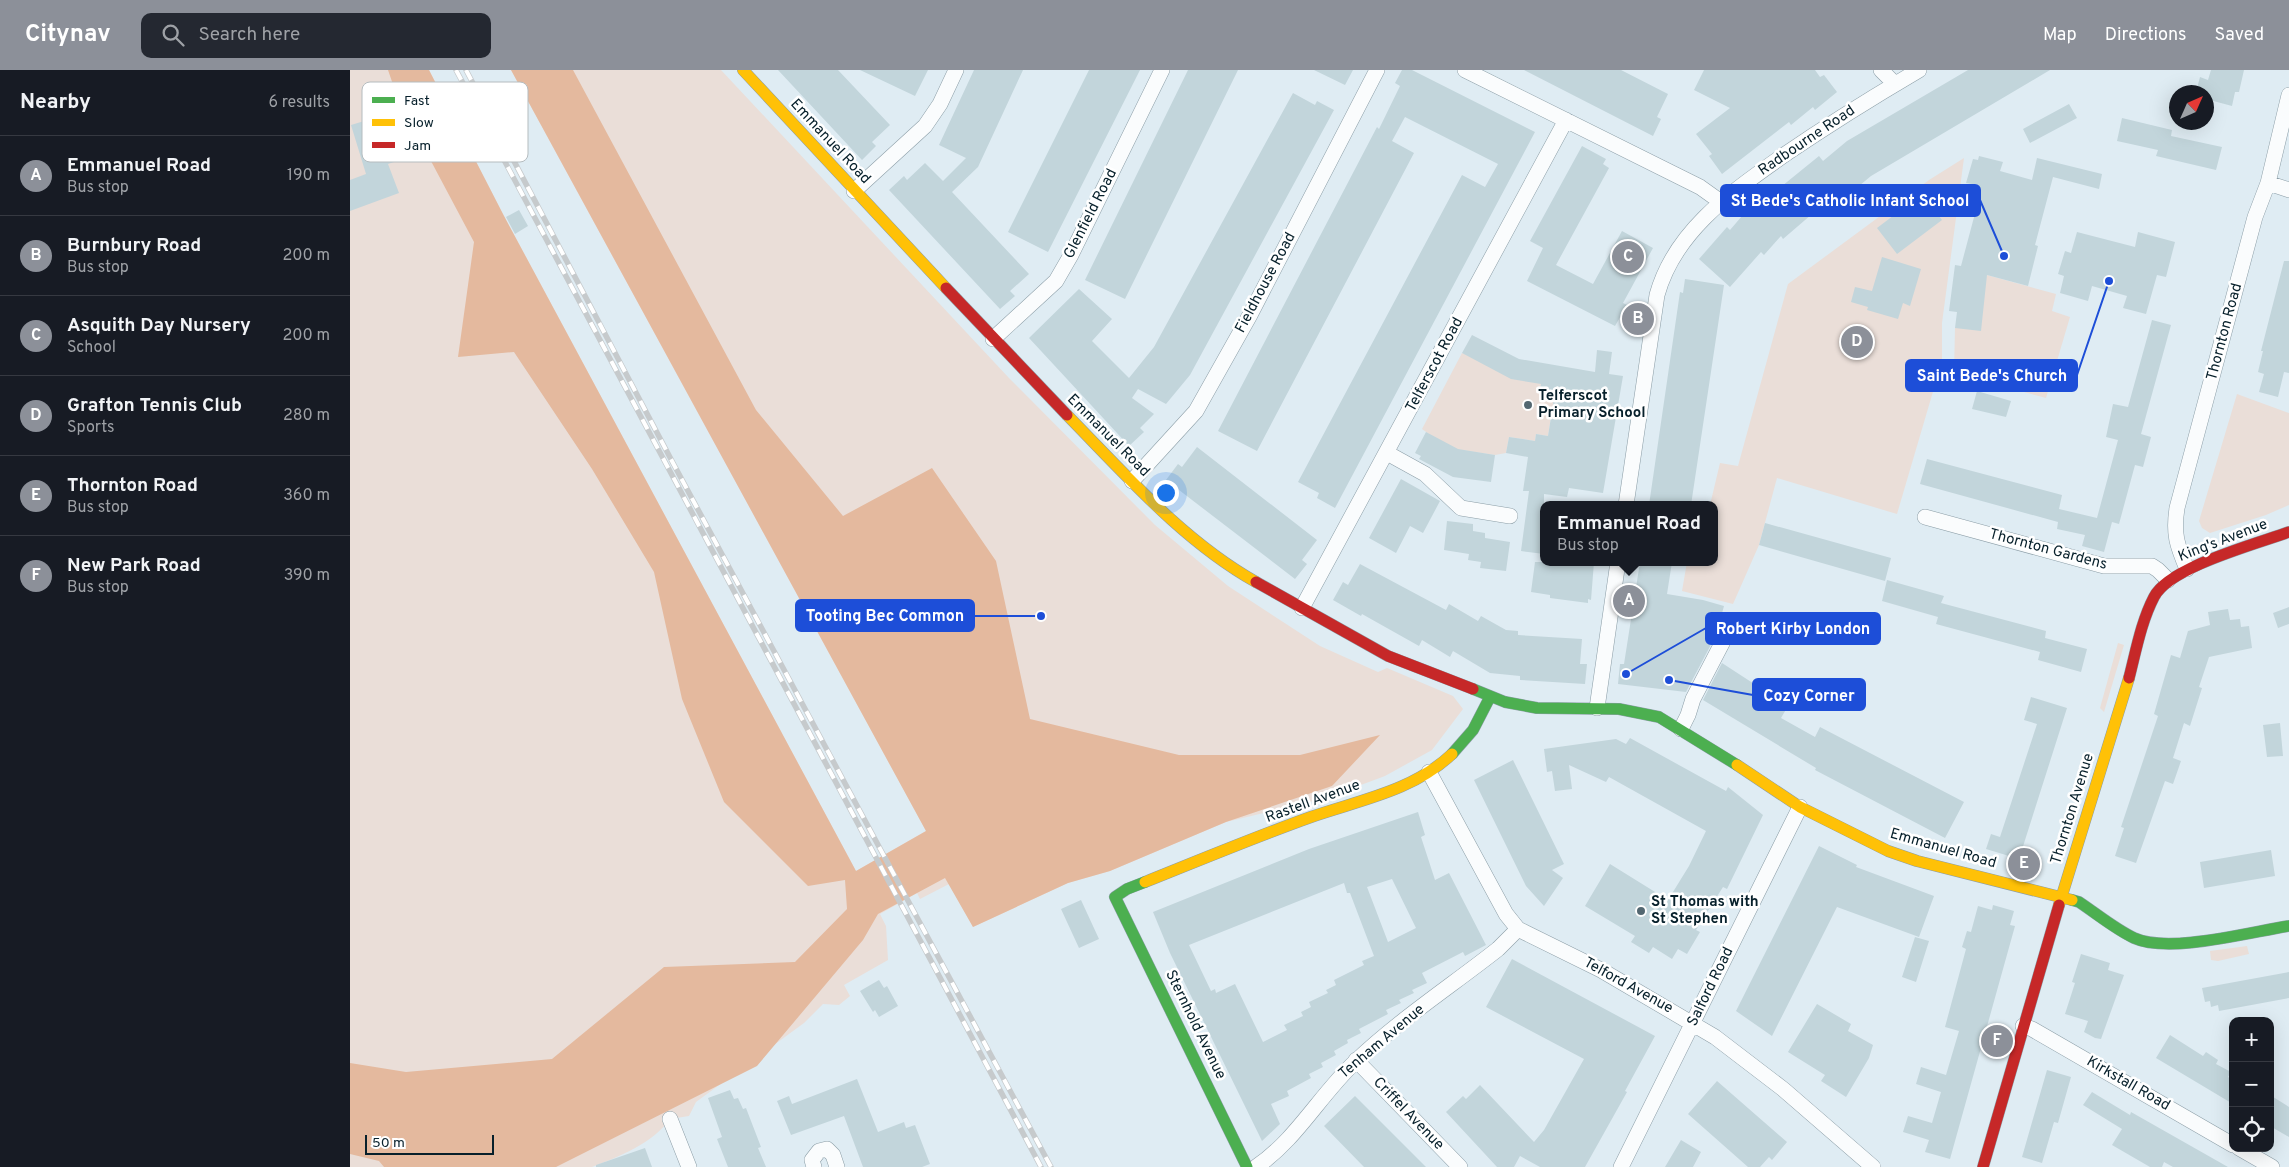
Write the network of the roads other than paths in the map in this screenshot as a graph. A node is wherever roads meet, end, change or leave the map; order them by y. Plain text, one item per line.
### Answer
1 (743, 70) edge
2 (956, 70) edge
3 (1162, 70) edge
4 (1377, 70) edge
5 (1465, 70) edge
6 (1881, 70) edge
7 (1919, 70) edge
8 (1895, 84) junction
9 (2289, 94) edge
10 (1566, 120) junction
11 (2268, 183) junction
12 (2289, 190) edge
13 (854, 191) junction
14 (1721, 202) junction
15 (993, 339) junction
16 (1387, 453) junction
17 (1132, 481) junction
18 (1627, 501) edge
19 (1510, 516) dead end
20 (1925, 517) dead end
21 (2289, 532) edge
22 (1617, 566) edge
23 (2187, 569) junction
24 (2168, 580) junction
25 (1302, 608) junction
26 (1731, 626) dead end
27 (1490, 697) junction
28 (1597, 708) junction
29 (1681, 729) junction
30 (1429, 772) junction
31 (1800, 807) junction
32 (1115, 897) joint
33 (2061, 897) junction
34 (2289, 926) edge
35 (1518, 928) junction
36 (1694, 1023) junction
37 (2023, 1026) junction
38 (1356, 1060) junction
39 (670, 1119) dead end
40 (2229, 1143) edge
41 (2246, 1152) edge
42 (689, 1167) edge
43 (814, 1167) edge
44 (837, 1167) edge
45 (1247, 1167) edge
46 (1256, 1167) edge
47 (1460, 1167) edge
48 (1621, 1167) edge
49 (1873, 1167) edge
50 (1983, 1167) edge
51 (2272, 1167) edge

1 - 13 street, Emmanuel Road
2 - 13 street
3 - 15 street, Glenfield Road
4 - 17 street, Fieldhouse Road
5 - 10 street
6 - 8 street
7 - 8 street, Radbourne Road
8 - 14 street, Radbourne Road
9 - 11 street, Thornton Road
10 - 14 street
10 - 16 street, Telferscot Road
11 - 12 street
11 - 23 street, Thornton Road
13 - 15 street, Emmanuel Road
14 - 18 street, Radbourne Road
15 - 17 street, Emmanuel Road
16 - 19 street
16 - 25 street, Telferscot Road
17 - 25 street, Emmanuel Road
20 - 24 street, Thornton Gardens
21 - 23 street, King's Avenue
22 - 28 street
23 - 24 street, King's Avenue
24 - 33 street, Thornton Avenue
25 - 27 street, Emmanuel Road
26 - 29 street
27 - 28 street, Emmanuel Road
27 - 30 street, Rastell Avenue
28 - 29 street, Emmanuel Road
29 - 31 street, Emmanuel Road
30 - 32 street, Rastell Avenue
30 - 35 street, Telford Avenue
31 - 33 street, Emmanuel Road
31 - 36 street, Salford Road
32 - 45 street, Sternhold Avenue
33 - 34 street, Emmanuel Road
33 - 37 street, Thornton Avenue
35 - 36 street, Telford Avenue
35 - 38 street, Tenham Avenue
36 - 48 street, Salford Road
36 - 49 street, Telford Avenue
37 - 40 street, Kirkstall Road
37 - 50 street, Thornton Avenue
38 - 46 street, Tenham Avenue
38 - 47 street, Criffel Avenue
39 - 42 street
41 - 51 street
43 - 44 street

